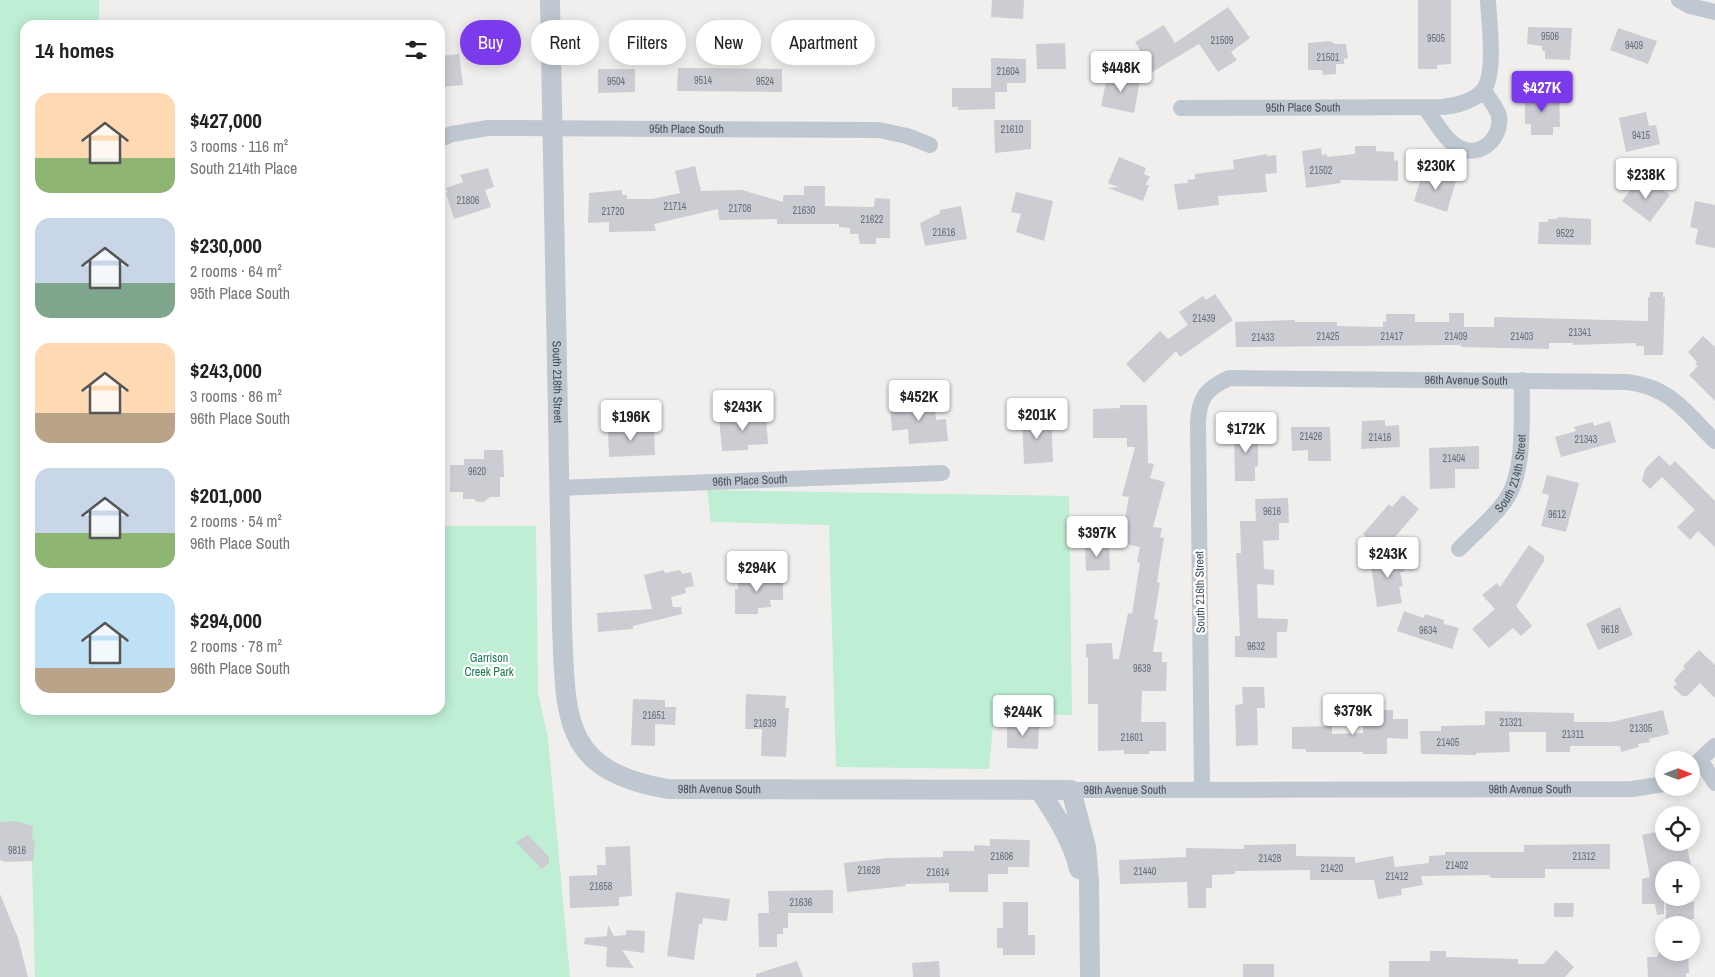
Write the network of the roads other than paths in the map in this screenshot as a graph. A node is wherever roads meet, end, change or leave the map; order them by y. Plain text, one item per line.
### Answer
1 (550, 0) edge
2 (1488, 0) edge
3 (1679, 0) edge
4 (1715, 12) edge
5 (1484, 90) junction
6 (1181, 108) dead end
7 (1425, 108) junction
8 (550, 128) junction
9 (445, 137) edge
10 (930, 145) dead end
11 (1522, 380) junction
12 (1204, 396) joint
13 (1715, 441) edge
14 (942, 473) dead end
15 (558, 488) junction
16 (1459, 549) dead end
17 (1715, 746) edge
18 (592, 758) joint
19 (1700, 761) edge
20 (1700, 769) edge
21 (1715, 783) edge
22 (1655, 785) edge
23 (1202, 789) junction
24 (1039, 790) junction
25 (1071, 790) junction
26 (1089, 925) junction
27 (1090, 977) edge

1 - 8 street, South 218th Street
2 - 5 street
3 - 4 street
5 - 7 street, 95th Place South
5 - 7 street
6 - 7 street, 95th Place South
8 - 9 street, 95th Place South
8 - 10 street, 95th Place South
8 - 15 street, South 218th Street
11 - 12 street, 96th Avenue South
11 - 13 street, 96th Avenue South
11 - 16 street, South 214th Street
12 - 23 street, South 216th Street
14 - 15 street, 96th Place South
15 - 18 street, South 218th Street
17 - 19 street
18 - 24 street, 98th Avenue South
20 - 21 street
22 - 23 street, 98th Avenue South
23 - 25 street, 98th Avenue South
24 - 25 street, 98th Avenue South
24 - 26 street
25 - 26 street
26 - 27 street

